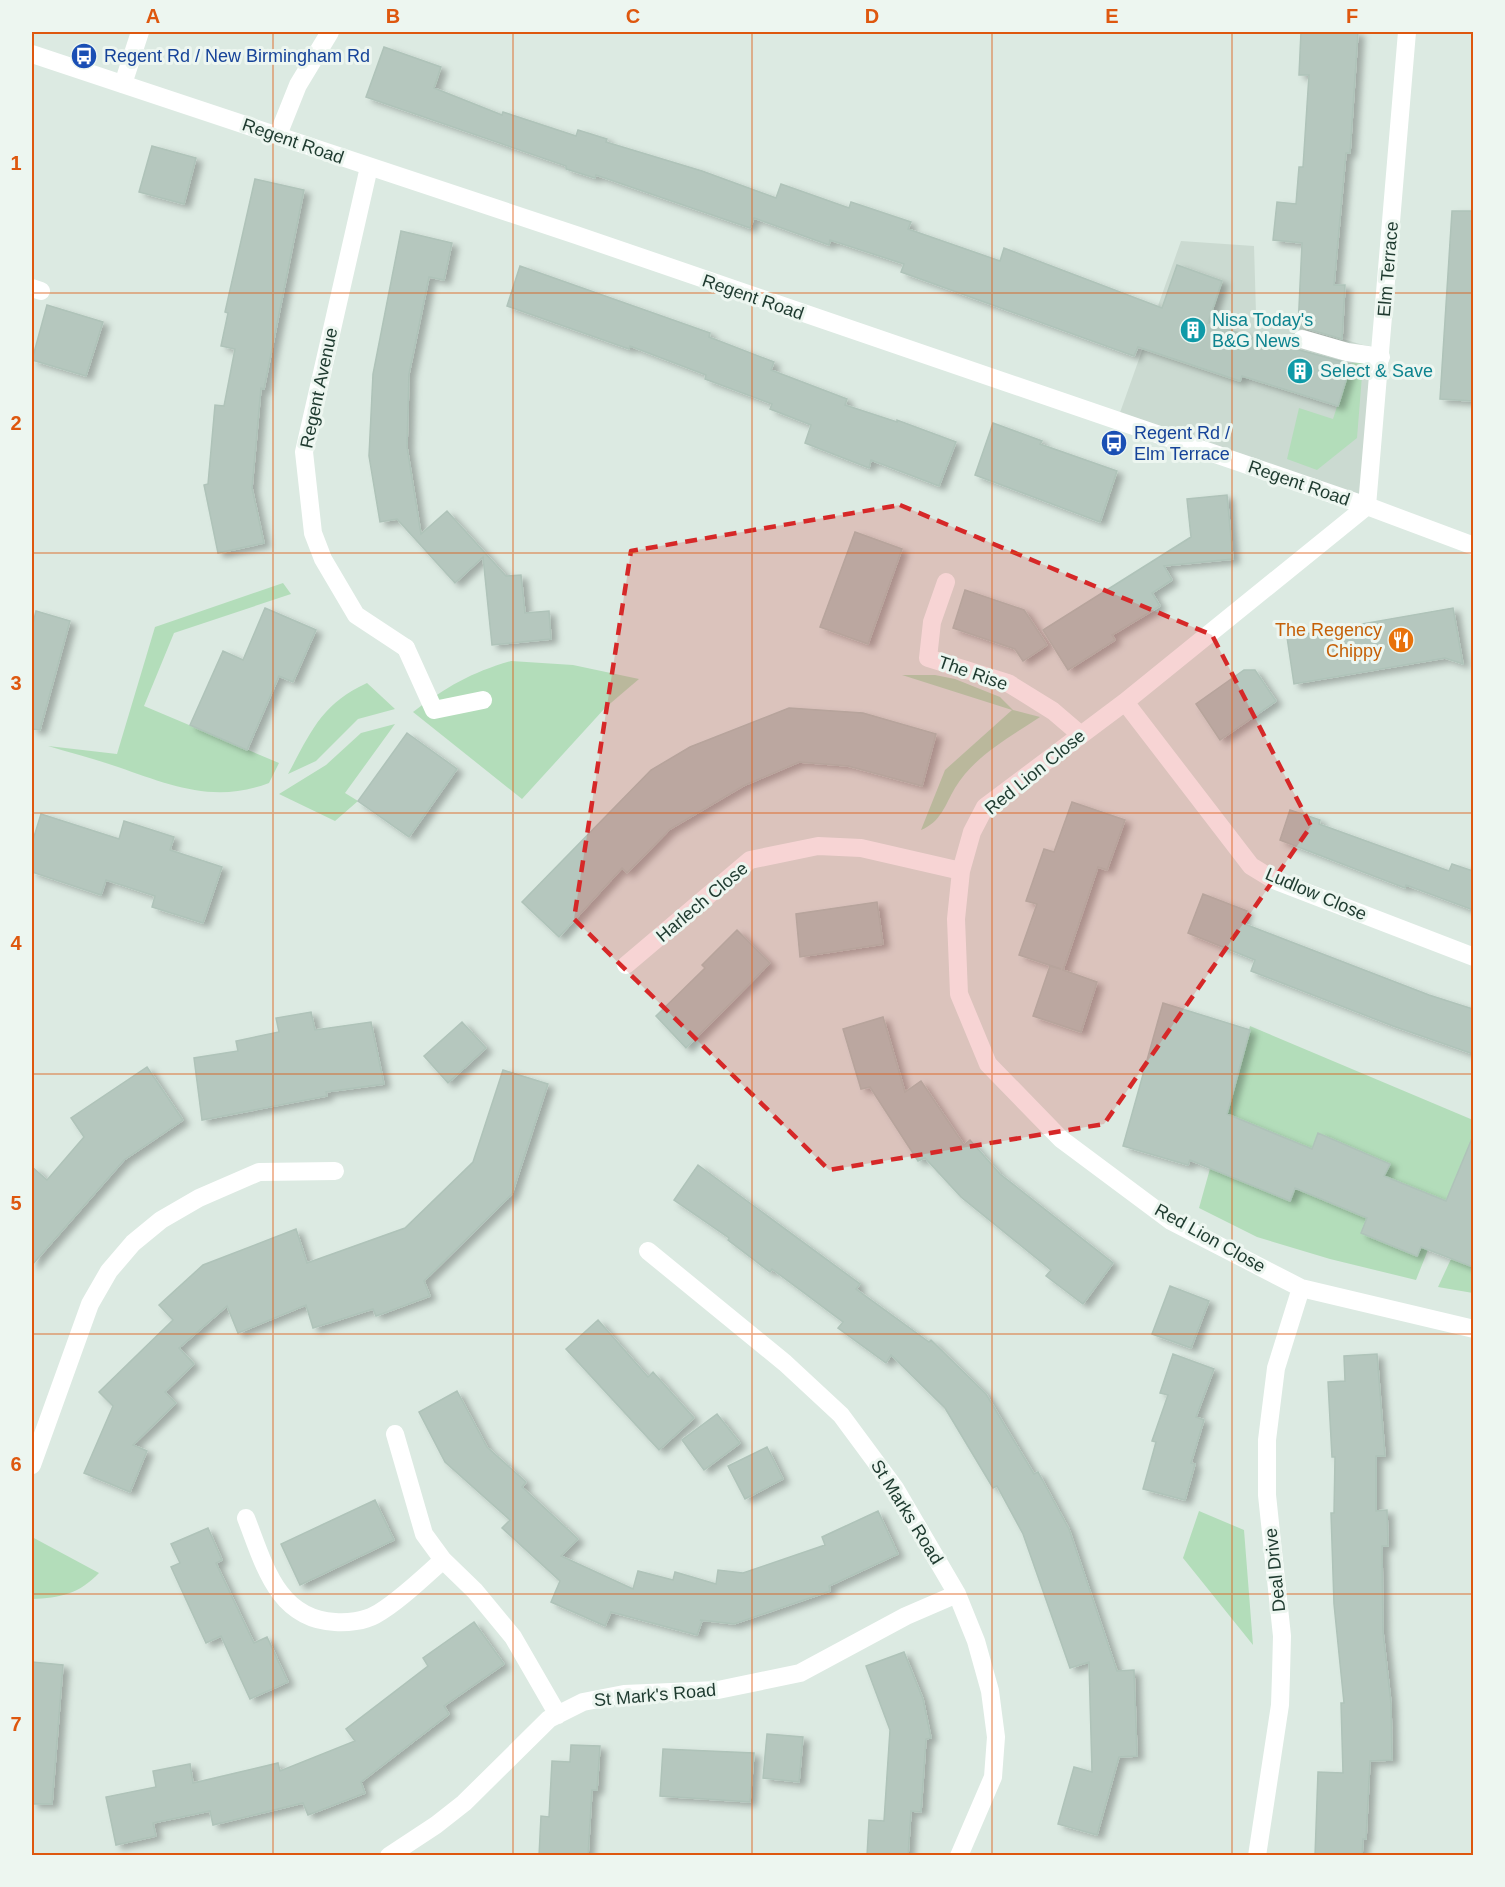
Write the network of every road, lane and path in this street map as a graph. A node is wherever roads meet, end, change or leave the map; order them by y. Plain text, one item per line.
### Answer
1 (140, 32) edge
2 (330, 32) edge
3 (1407, 32) edge
4 (32, 54) edge
5 (123, 84) junction
6 (278, 135) junction
7 (369, 167) junction
8 (1302, 339) dead end
9 (1381, 357) junction
10 (1367, 506) junction
11 (1473, 546) edge
12 (946, 582) dead end
13 (483, 700) dead end
14 (1125, 702) junction
15 (1081, 735) junction
16 (961, 871) junction
17 (1473, 957) edge
18 (626, 965) dead end
19 (335, 1171) dead end
20 (648, 1251) dead end
21 (1301, 1288) junction
22 (1473, 1329) edge
23 (395, 1434) dead end
24 (32, 1465) edge
25 (246, 1518) dead end
26 (443, 1560) junction
27 (957, 1594) junction
28 (558, 1715) junction
29 (389, 1856) edge
30 (959, 1856) edge
31 (1257, 1856) edge

1 - 5 street
2 - 6 street
3 - 9 street, Elm Terrace
4 - 5 street, Regent Road
5 - 6 street, Regent Road
6 - 7 street, Regent Road
7 - 10 street, Regent Road
7 - 13 street, Regent Avenue
8 - 9 street
9 - 10 street, Elm Terrace
10 - 11 street, Regent Road
10 - 14 street, Red Lion Close
12 - 15 street, The Rise
14 - 15 street, Red Lion Close
14 - 17 street, Ludlow Close
15 - 16 street, Red Lion Close
16 - 18 street, Harlech Close
16 - 21 street, Red Lion Close
19 - 24 street
20 - 27 street, St Marks Road
21 - 22 street, Red Lion Close
21 - 31 street, Deal Drive
23 - 26 street
25 - 26 street
26 - 28 street
27 - 28 street, St Mark's Road
27 - 30 street, St Marks Road
28 - 29 street, St Mark's Road

